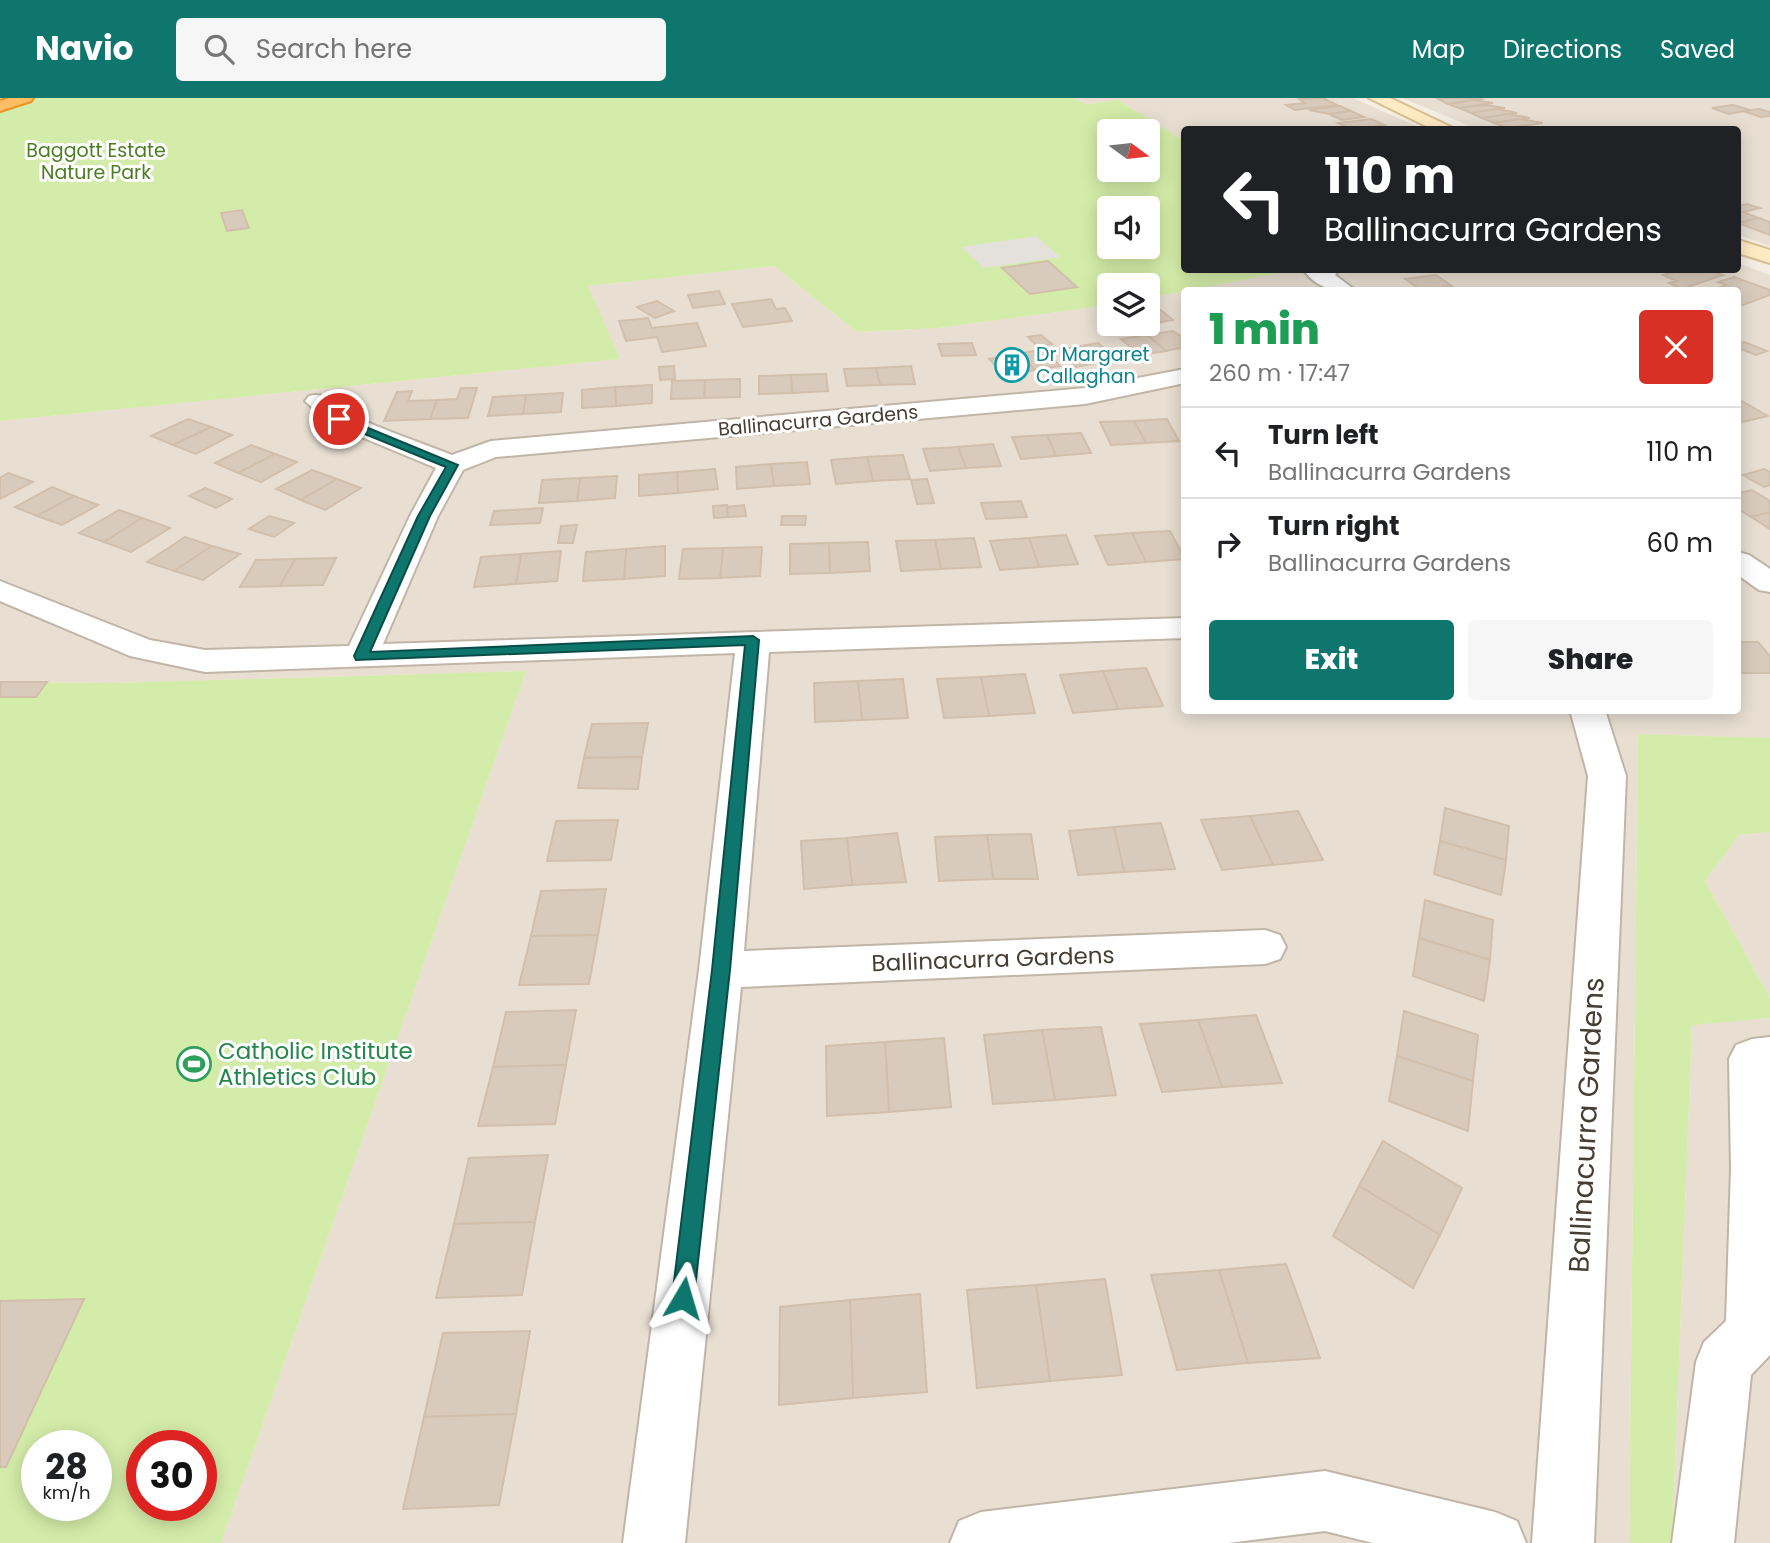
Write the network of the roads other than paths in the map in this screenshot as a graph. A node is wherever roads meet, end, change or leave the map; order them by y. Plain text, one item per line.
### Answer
1 (25, 98) edge
2 (1377, 98) edge
3 (0, 106) edge
4 (1440, 126) edge
5 (1741, 247) edge
6 (1770, 257) edge
7 (1318, 273) edge
8 (1339, 287) edge
9 (1181, 377) edge
10 (318, 401) dead end
11 (452, 465) junction
12 (1741, 563) edge
13 (1770, 585) edge
14 (0, 590) edge
15 (1741, 590) edge
16 (1181, 628) edge
17 (753, 640) junction
18 (361, 656) junction
19 (1588, 714) edge
20 (1265, 947) dead end
21 (721, 970) junction
22 (1770, 1057) edge
23 (654, 1543) edge
24 (981, 1543) edge
25 (1495, 1543) edge
26 (1563, 1543) edge
27 (1703, 1543) edge

1 - 3 highway
2 - 4 main road
5 - 6 main road
7 - 8 street
9 - 11 street, Ballinacurra Gardens
10 - 11 street
11 - 18 street
12 - 13 street
13 - 15 street
14 - 18 street
16 - 17 street
17 - 18 street
17 - 21 street
19 - 26 street, Ballinacurra Gardens
20 - 21 street, Ballinacurra Gardens
21 - 23 street
22 - 27 street
24 - 25 street

